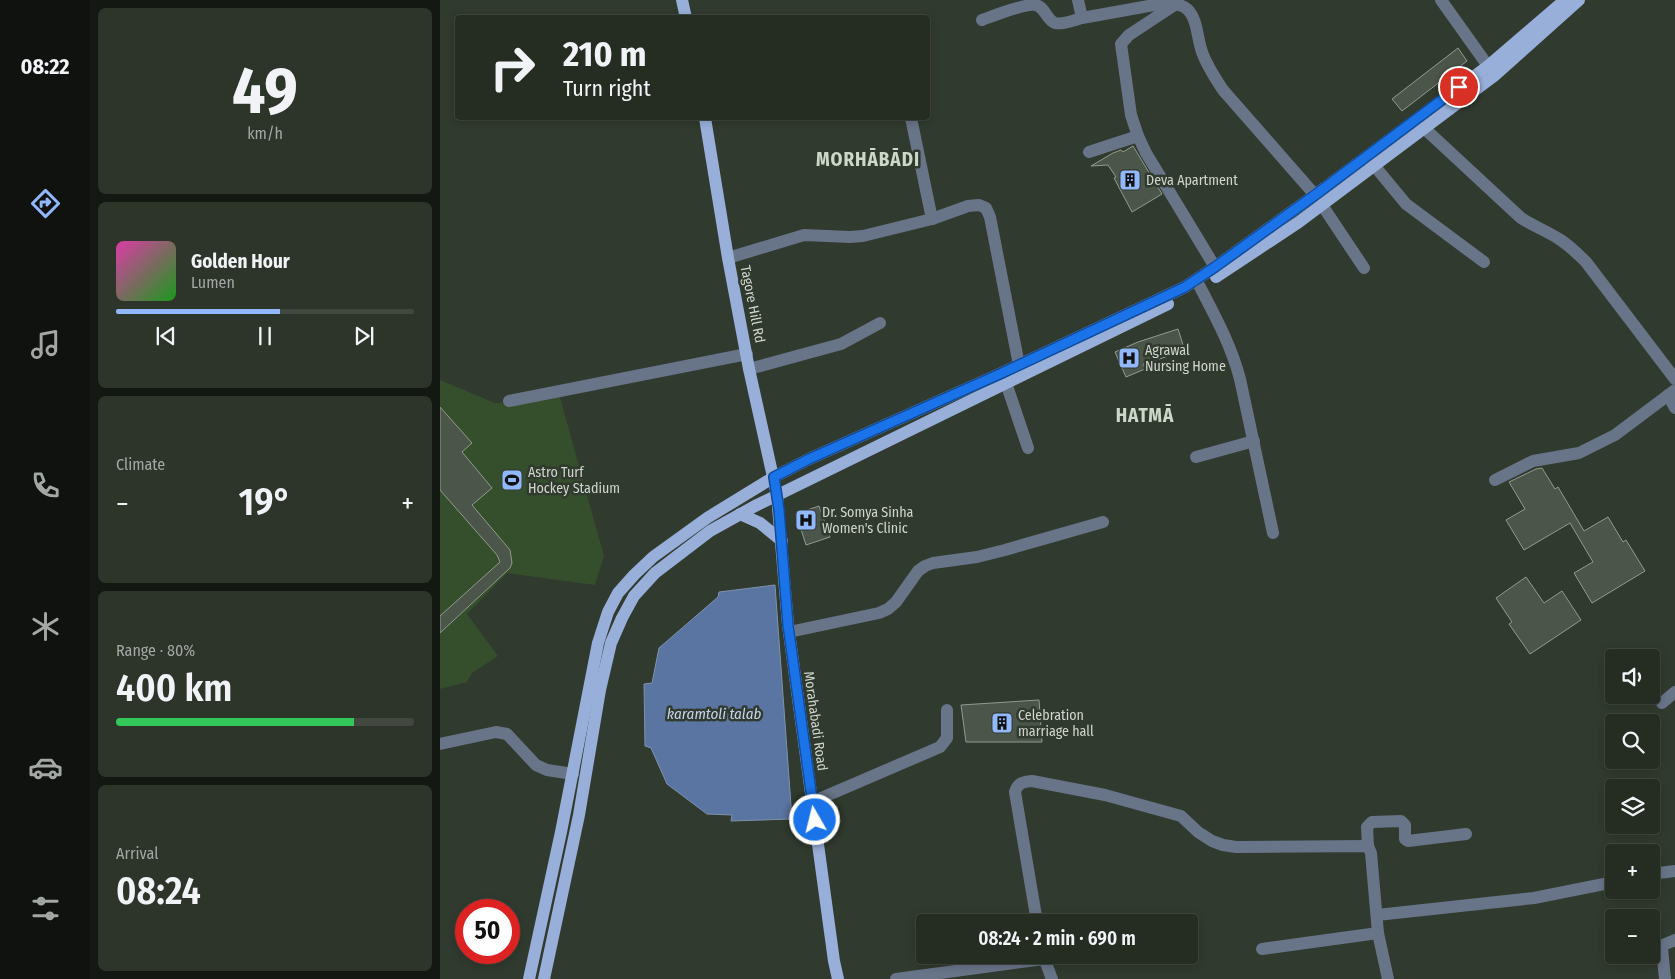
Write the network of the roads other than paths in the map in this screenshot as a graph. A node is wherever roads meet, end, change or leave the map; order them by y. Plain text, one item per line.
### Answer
1 (682, 0) edge
2 (1078, 0) edge
3 (1441, 0) edge
4 (1565, 0) edge
5 (1579, 0) edge
6 (1150, 3) edge
7 (1176, 4) junction
8 (685, 15) edge
9 (1082, 18) junction
10 (982, 20) dead end
11 (1488, 66) junction
12 (705, 120) edge
13 (911, 120) edge
14 (1424, 128) junction
15 (1138, 136) junction
16 (1089, 152) dead end
17 (1371, 161) junction
18 (1319, 200) junction
19 (932, 219) junction
20 (728, 258) junction
21 (1484, 262) dead end
22 (1215, 267) junction
23 (1364, 268) dead end
24 (1200, 286) junction
25 (880, 323) dead end
26 (747, 354) junction
27 (1019, 365) junction
28 (749, 369) junction
29 (1674, 374) edge
30 (1006, 383) junction
31 (1672, 392) edge
32 (509, 401) dead end
33 (1675, 408) edge
34 (1254, 441) junction
35 (1028, 448) dead end
36 (1196, 457) dead end
37 (774, 477) junction
38 (1495, 480) dead end
39 (777, 495) junction
40 (740, 514) junction
41 (1103, 522) dead end
42 (1273, 533) dead end
43 (782, 541) junction
44 (789, 632) junction
45 (1675, 692) edge
46 (1662, 703) dead end
47 (947, 710) dead end
48 (440, 744) edge
49 (573, 774) junction
50 (812, 802) junction
51 (1466, 834) dead end
52 (1368, 846) junction
53 (1675, 870) edge
54 (1660, 872) edge
55 (1605, 884) edge
56 (1036, 914) edge
57 (1377, 915) junction
58 (1378, 933) junction
59 (1675, 940) edge
60 (1262, 949) dead end
61 (996, 964) edge
62 (1046, 964) edge
63 (529, 979) edge
64 (544, 979) edge
65 (838, 979) edge
66 (896, 979) edge
67 (1052, 979) edge
68 (1388, 979) edge
69 (1665, 979) edge

1 - 8 main road
2 - 9 street
3 - 11 street
4 - 11 main road
5 - 14 main road
6 - 7 street
6 - 9 street
7 - 15 street
7 - 18 street
9 - 10 street
11 - 17 main road
12 - 20 main road, Tagore Hill Rd
13 - 19 street
14 - 17 main road
14 - 29 street
15 - 16 street
15 - 22 street
17 - 18 main road
17 - 21 street
18 - 22 main road
18 - 23 street
18 - 24 main road
19 - 20 street
19 - 27 street
20 - 26 main road, Tagore Hill Rd
22 - 27 main road
24 - 30 main road
24 - 34 street
25 - 28 street
26 - 28 main road, Tagore Hill Rd
26 - 32 street
27 - 37 main road
28 - 37 main road, Tagore Hill Rd
30 - 35 street
30 - 39 main road
31 - 33 street
31 - 38 street
34 - 36 street
34 - 42 street
37 - 39 main road, Tagore Hill Rd
37 - 49 main road
39 - 40 main road
39 - 43 main road, Morahabadi Road
40 - 43 main road
40 - 64 main road
41 - 44 street
43 - 44 main road, Morahabadi Road
44 - 50 main road, Morahabadi Road
45 - 46 street
47 - 50 street
48 - 49 street
49 - 63 main road
50 - 65 main road, Morahabadi Road
51 - 52 street
52 - 56 street
52 - 57 street
53 - 54 street
55 - 57 street
57 - 58 street
58 - 60 street
58 - 68 street
59 - 69 street
61 - 66 street
62 - 67 street

